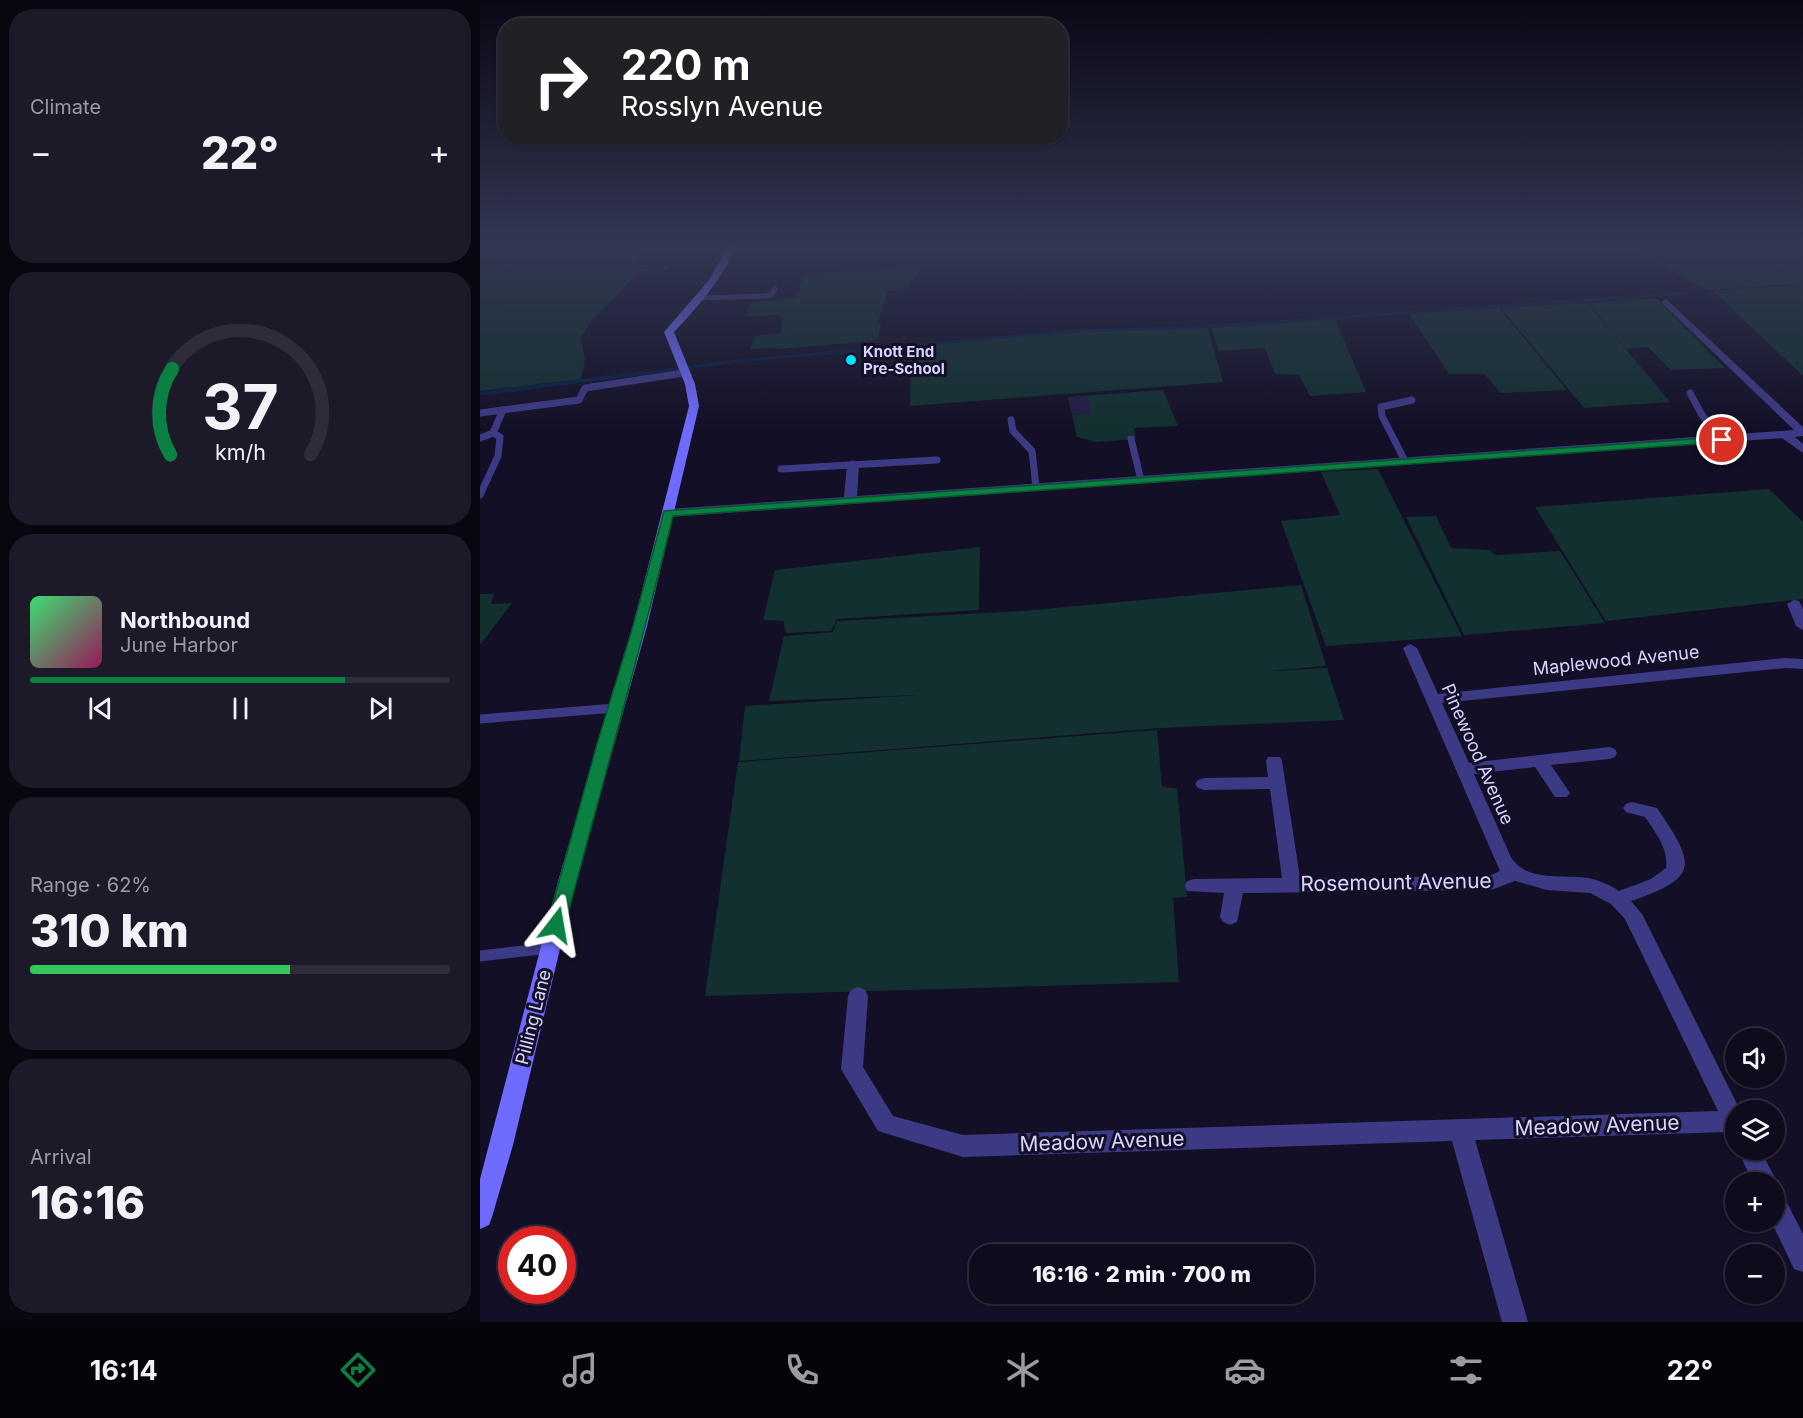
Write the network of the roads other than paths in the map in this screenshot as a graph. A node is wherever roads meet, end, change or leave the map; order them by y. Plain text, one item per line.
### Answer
1 (693, 307) edge
2 (1671, 307) edge
3 (685, 370) junction
4 (1690, 393) dead end
5 (1412, 400) dead end
6 (503, 410) junction
7 (480, 413) edge
8 (1011, 420) dead end
9 (493, 433) junction
10 (1803, 433) edge
11 (1786, 435) junction
12 (480, 438) edge
13 (1131, 439) dead end
14 (1722, 440) junction
15 (1803, 450) edge
16 (937, 460) dead end
17 (1405, 461) junction
18 (853, 465) junction
19 (781, 469) dead end
20 (1141, 480) junction
21 (1036, 487) junction
22 (480, 495) edge
23 (850, 501) junction
24 (668, 513) junction
25 (1794, 604) dead end
26 (1803, 626) edge
27 (1410, 648) dead end
28 (1803, 664) edge
29 (1433, 699) junction
30 (615, 708) junction
31 (480, 719) edge
32 (1610, 753) dead end
33 (1274, 761) dead end
34 (1540, 762) junction
35 (1464, 769) junction
36 (1278, 783) junction
37 (1204, 784) dead end
38 (1561, 793) dead end
39 (1632, 808) dead end
40 (1515, 873) junction
41 (1292, 885) junction
42 (1194, 886) dead end
43 (1234, 886) junction
44 (1619, 898) junction
45 (1230, 918) dead end
46 (550, 948) junction
47 (480, 956) edge
48 (858, 996) dead end
49 (1725, 1105) edge
50 (1725, 1123) edge
51 (1460, 1130) junction
52 (480, 1217) edge
53 (1785, 1224) edge
54 (1803, 1260) edge
55 (1515, 1322) edge

1 - 3 street, Pilling Lane
2 - 10 street
3 - 6 lane
3 - 24 street, Pilling Lane
4 - 14 lane
5 - 17 lane
6 - 7 lane
6 - 9 lane
8 - 21 lane
9 - 12 lane
9 - 22 lane
10 - 11 street
11 - 14 street
11 - 15 street
13 - 20 lane
14 - 17 street
16 - 18 lane
17 - 20 street
18 - 19 lane
18 - 23 street
20 - 21 street
21 - 23 street
23 - 24 street
24 - 30 street, Pilling Lane
25 - 26 street
27 - 29 street, Pinewood Avenue
28 - 29 street, Maplewood Avenue
29 - 35 street, Pinewood Avenue
30 - 31 lane
30 - 46 street, Pilling Lane
32 - 34 street
33 - 36 street
34 - 35 street
34 - 38 street
35 - 40 street, Pinewood Avenue
36 - 37 street
36 - 41 street
39 - 44 street
40 - 41 street, Rosemount Avenue
40 - 44 street, Rosemount Avenue
41 - 43 street, Rosemount Avenue
42 - 43 street, Rosemount Avenue
43 - 45 street
44 - 49 street
46 - 47 lane
46 - 52 street, Pilling Lane
48 - 51 street, Meadow Avenue
50 - 51 street, Meadow Avenue
51 - 55 street
53 - 54 street

